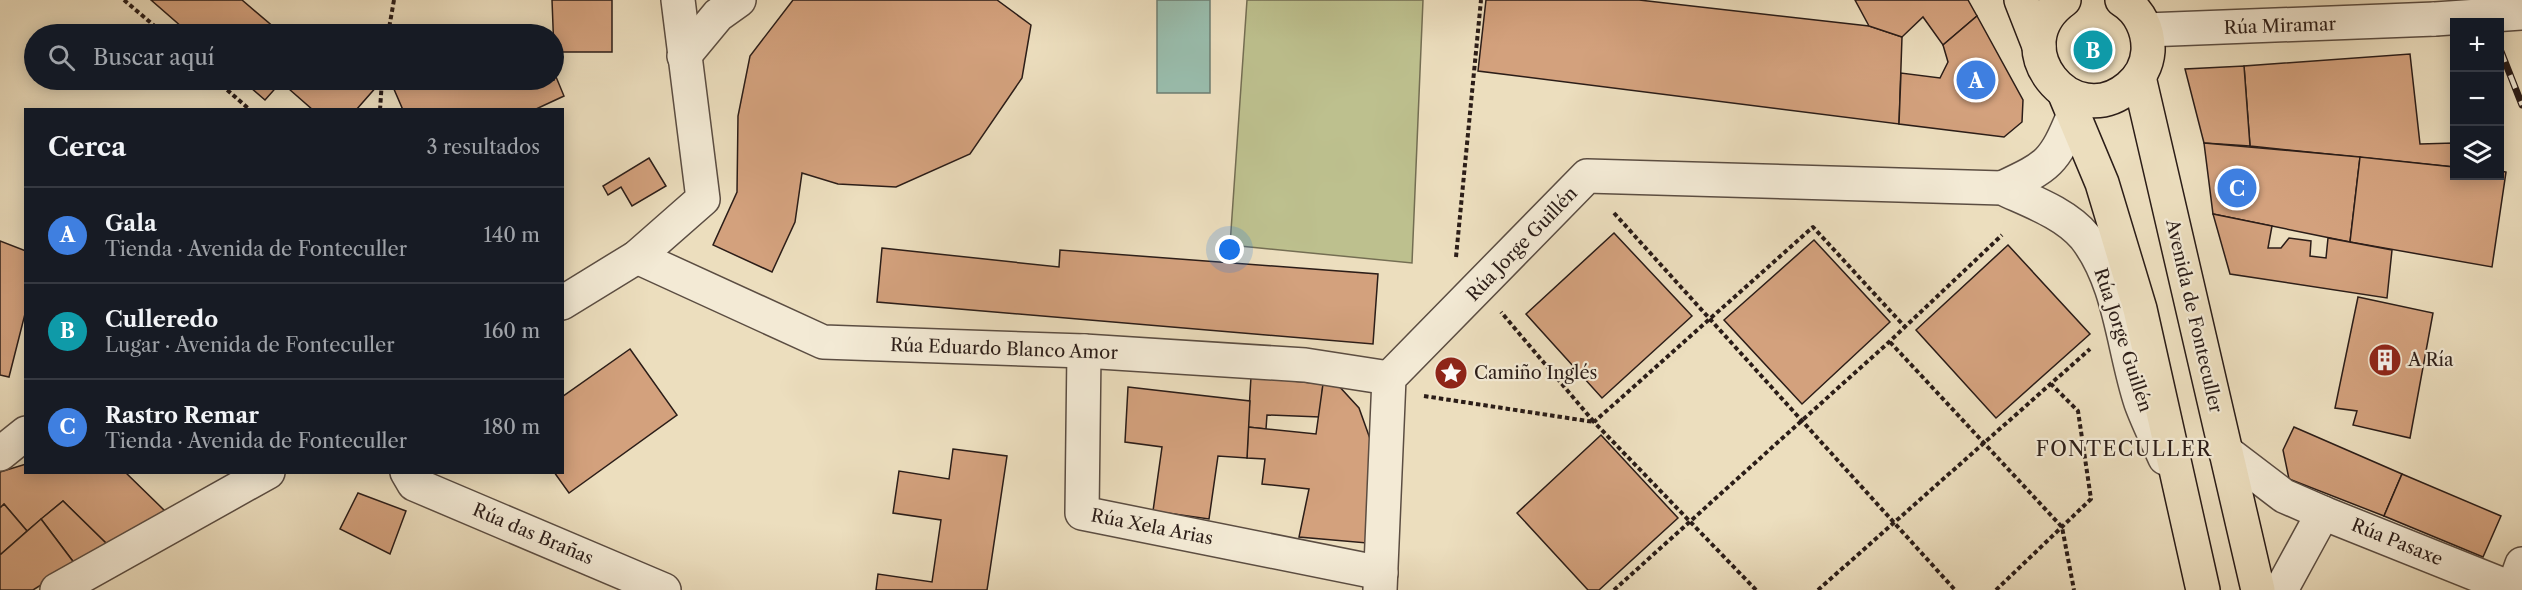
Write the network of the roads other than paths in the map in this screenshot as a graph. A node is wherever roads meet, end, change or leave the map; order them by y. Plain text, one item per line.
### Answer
1 (678, 0) edge
2 (739, 0) edge
3 (2021, 0) edge
4 (2064, 0) edge
5 (2122, 0) edge
6 (2522, 13) edge
7 (2146, 30) junction
8 (2039, 46) junction
9 (684, 56) junction
10 (2139, 77) junction
11 (2069, 103) junction
12 (2002, 189) junction
13 (637, 257) junction
14 (564, 302) edge
15 (1084, 351) junction
16 (1389, 378) junction
17 (24, 435) edge
18 (2225, 452) junction
19 (0, 454) edge
20 (264, 474) edge
21 (407, 474) edge
22 (2183, 501) junction
23 (2324, 513) junction
24 (2522, 564) edge
25 (1381, 581) edge
26 (57, 590) edge
27 (664, 590) edge
28 (2203, 590) edge
29 (2258, 590) edge
30 (2281, 590) edge

1 - 9 street
2 - 9 street
3 - 8 main road
4 - 8 main road
5 - 7 main road
6 - 7 street, Rúa Miramar, bridge
7 - 10 main road
8 - 11 main road
9 - 13 street
10 - 11 main road
10 - 18 main road, Avenida de Fonteculler
11 - 12 street, Rúa Jorge Guillén
11 - 22 main road
12 - 16 street, Rúa Jorge Guillén
12 - 22 street, Rúa Jorge Guillén
13 - 14 street
13 - 15 street, Rúa Eduardo Blanco Amor
15 - 16 street, Rúa Eduardo Blanco Amor
15 - 25 street, Rúa Xela Arias
16 - 25 street
17 - 19 street
18 - 23 street, Rúa Pasaxe
18 - 29 main road, Avenida de Fonteculler
20 - 26 street
21 - 27 street, Rúa das Brañas
22 - 28 main road
23 - 24 street, Rúa Pasaxe
23 - 30 street

